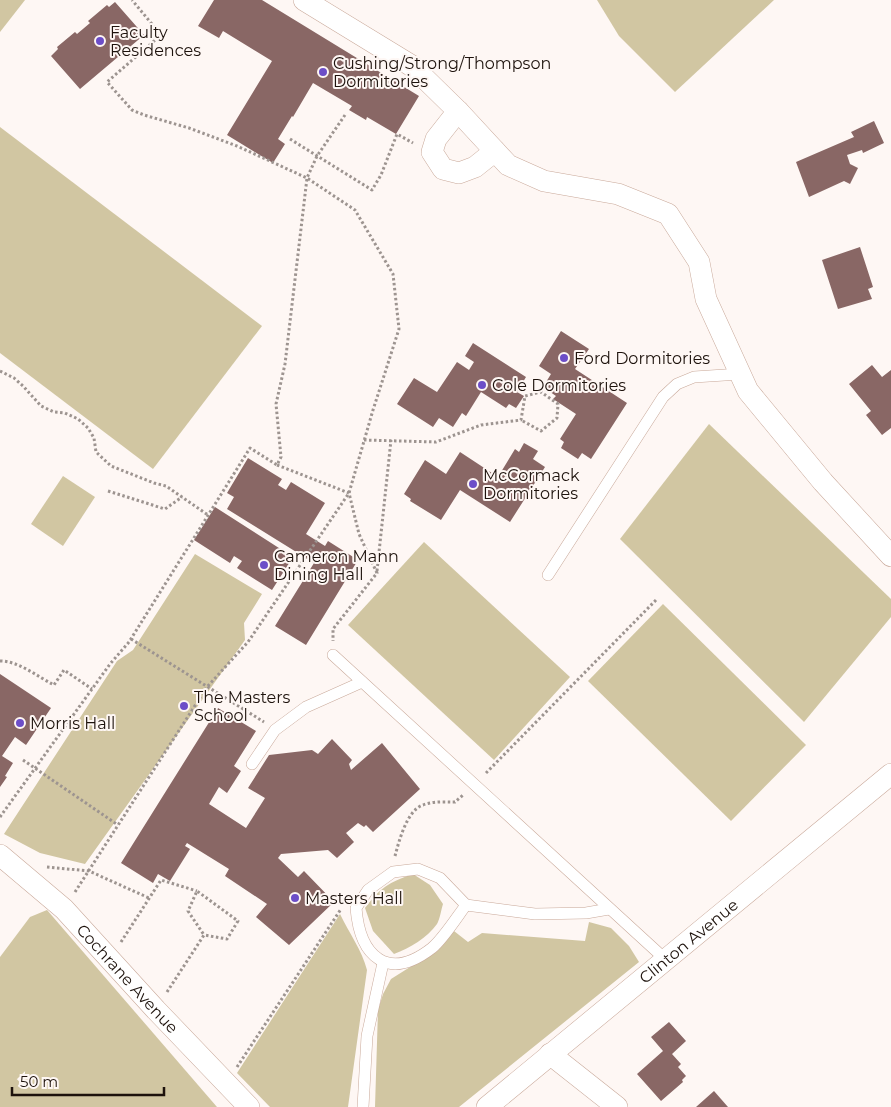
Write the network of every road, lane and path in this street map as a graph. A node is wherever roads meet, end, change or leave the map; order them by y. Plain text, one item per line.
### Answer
1 (132, 0) edge
2 (304, 0) edge
3 (458, 111) junction
4 (345, 115) dead end
5 (290, 139) dead end
6 (495, 151) junction
7 (432, 152) junction
8 (317, 156) junction
9 (307, 178) junction
10 (0, 371) edge
11 (740, 374) junction
12 (521, 420) junction
13 (364, 440) junction
14 (392, 440) junction
15 (277, 464) junction
16 (108, 491) dead end
17 (350, 493) junction
18 (182, 497) junction
19 (208, 515) junction
20 (891, 556) edge
21 (377, 573) junction
22 (548, 575) dead end
23 (657, 599) dead end
24 (131, 639) junction
25 (333, 655) joint
26 (0, 661) edge
27 (362, 682) junction
28 (207, 687) junction
29 (92, 689) junction
30 (275, 730) junction
31 (23, 760) dead end
32 (252, 764) dead end
33 (35, 768) junction
34 (891, 774) edge
35 (474, 785) junction
36 (0, 817) edge
37 (118, 825) junction
38 (6, 860) edge
39 (88, 871) junction
40 (393, 872) junction
41 (197, 891) junction
42 (150, 898) junction
43 (466, 905) junction
44 (356, 908) junction
45 (64, 909) junction
46 (610, 909) junction
47 (204, 934) junction
48 (110, 959) junction
49 (665, 959) junction
50 (383, 963) junction
51 (156, 1010) junction
52 (550, 1054) junction
53 (226, 1084) junction
54 (249, 1107) edge
55 (363, 1107) edge
56 (487, 1107) edge
57 (617, 1107) edge

1 - 9 path
2 - 3 street
3 - 6 street
3 - 7 street
4 - 8 path
5 - 8 path
6 - 7 street
6 - 11 street
7 - 8 path
8 - 9 path
9 - 13 path
9 - 15 path
10 - 18 path
11 - 20 street
11 - 22 lane
12 - 12 path
12 - 14 path
13 - 14 path
13 - 17 path
14 - 21 path
15 - 17 path
15 - 19 path
16 - 18 path
17 - 21 path
17 - 28 path
18 - 19 path
19 - 24 path
21 - 25 path
23 - 35 path
24 - 28 path
24 - 29 path
25 - 27 lane
26 - 29 path
27 - 30 lane
27 - 35 lane
28 - 30 path
28 - 37 path
29 - 33 path
30 - 32 lane
31 - 33 path
33 - 36 path
33 - 37 path
34 - 49 street, Clinton Avenue
35 - 40 path
35 - 46 lane
37 - 39 path
38 - 39 path
38 - 45 street, Cochrane Avenue
39 - 42 path
39 - 45 path
40 - 43 lane
40 - 44 lane
41 - 42 path
41 - 47 path
41 - 47 path
42 - 48 path
43 - 46 lane
43 - 50 lane
44 - 50 lane
44 - 53 path
45 - 48 street, Cochrane Avenue
46 - 49 lane
47 - 51 path
48 - 51 street, Cochrane Avenue
49 - 52 street, Clinton Avenue
50 - 55 lane
51 - 53 street, Cochrane Avenue
52 - 56 street, Clinton Avenue
52 - 57 street
53 - 54 street, Cochrane Avenue

